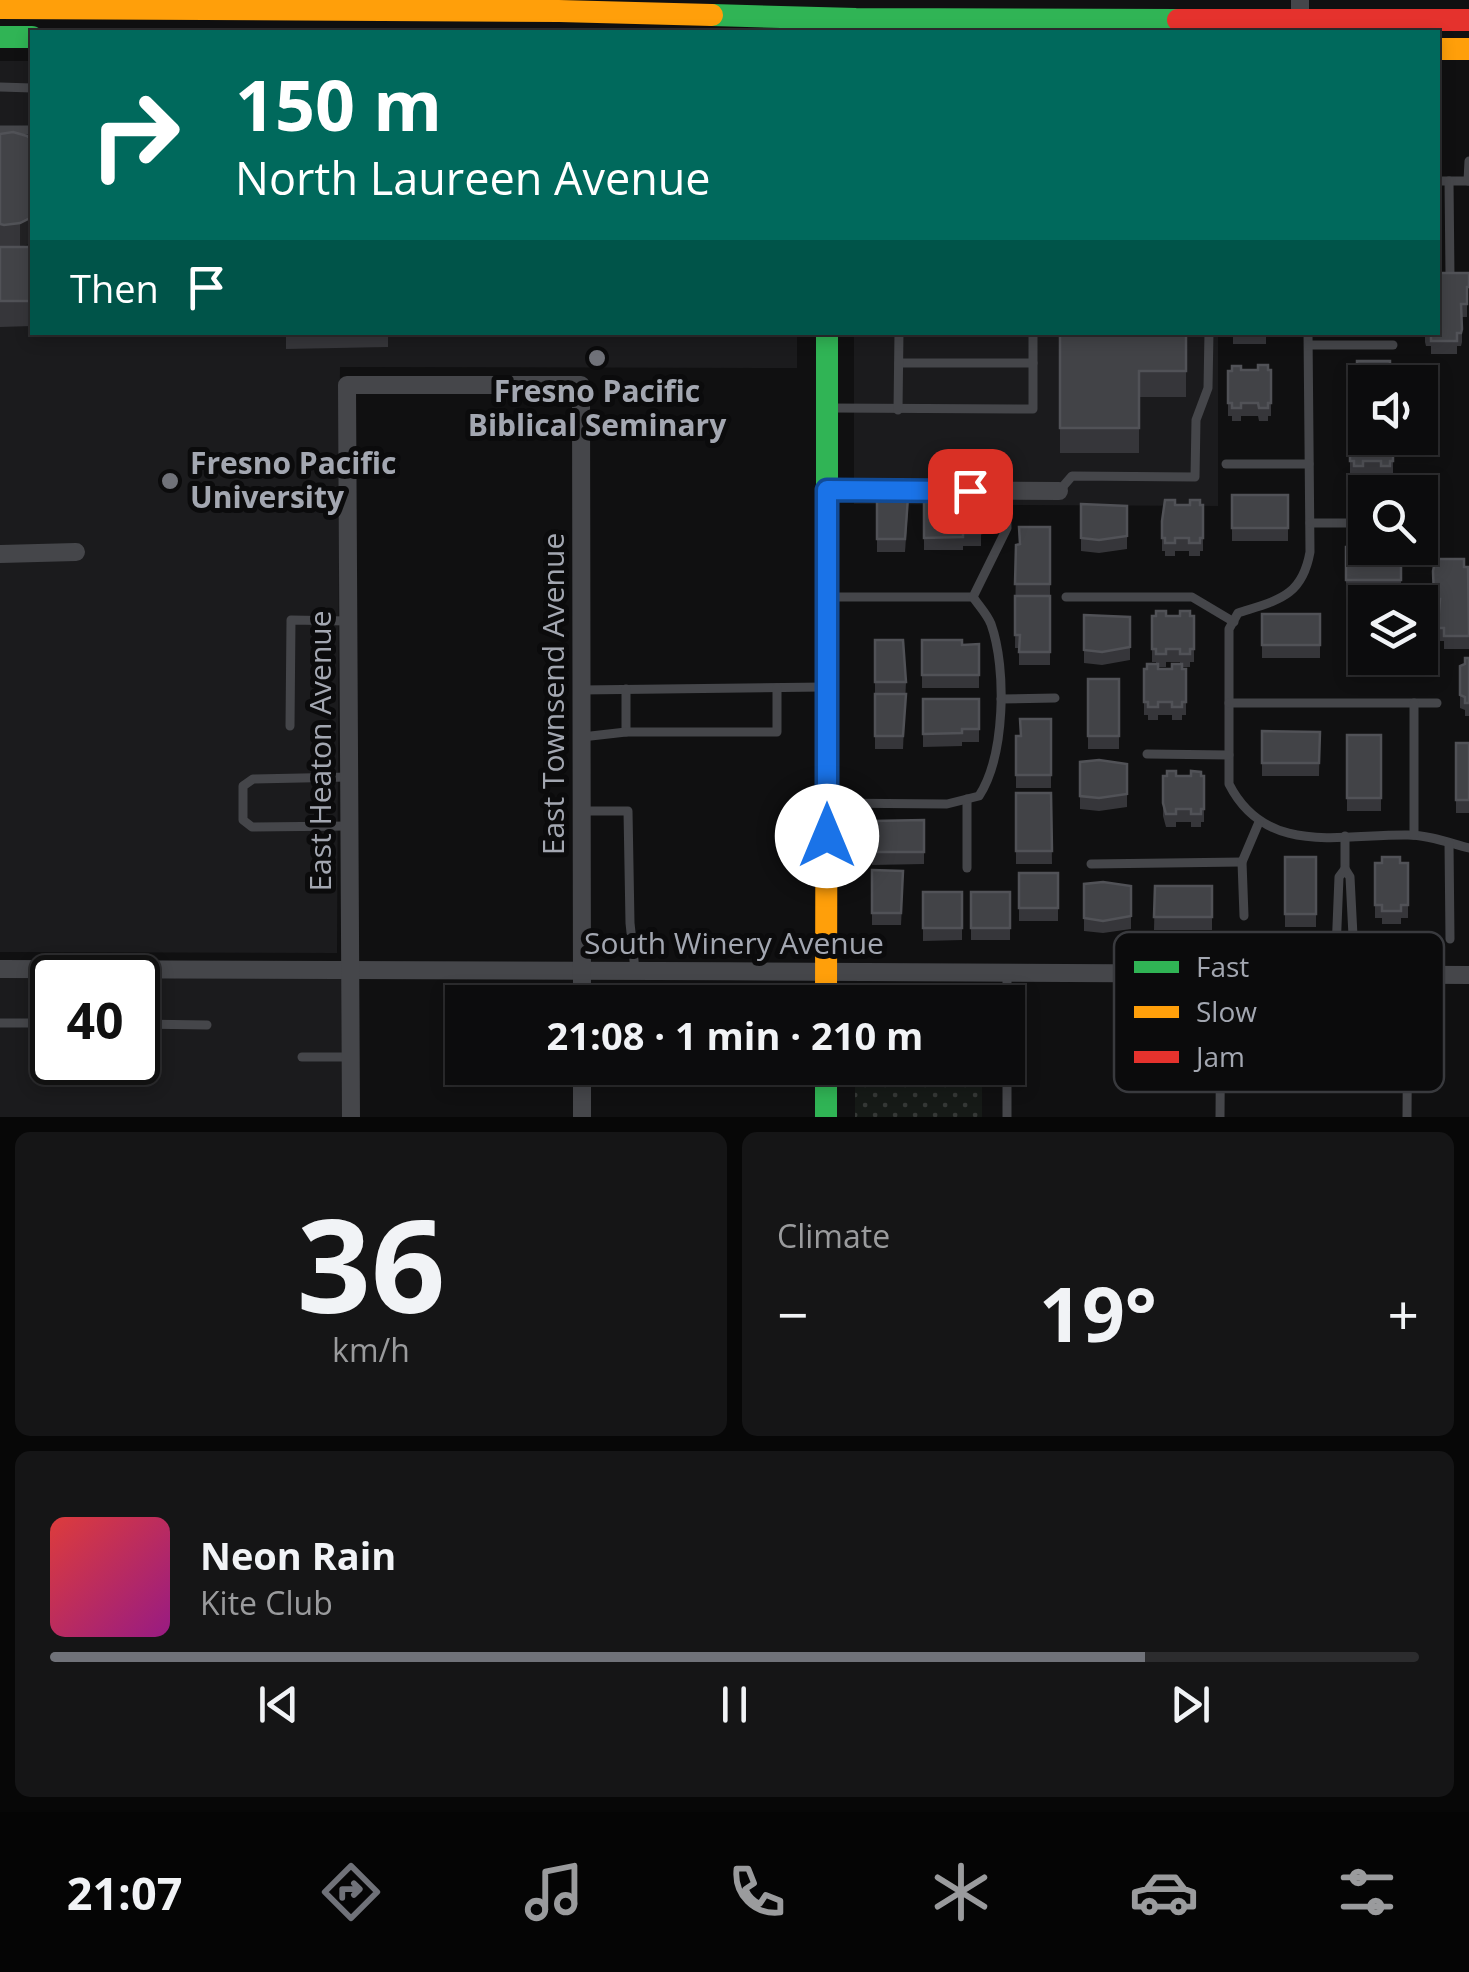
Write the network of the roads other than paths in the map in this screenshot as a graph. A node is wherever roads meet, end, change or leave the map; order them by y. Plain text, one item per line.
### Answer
1 (538, 5) edge
2 (0, 8) edge
3 (944, 10) edge
4 (1064, 10) edge
5 (1180, 10) edge
6 (1421, 10) edge
7 (828, 17) edge
8 (1300, 17) edge
9 (1469, 20) edge
10 (0, 37) edge
11 (30, 37) edge
12 (1440, 49) edge
13 (1469, 49) edge
14 (0, 87) edge
15 (30, 88) edge
16 (0, 130) edge
17 (30, 130) edge
18 (1469, 162) edge
19 (1440, 181) edge
20 (1449, 181) junction
21 (1469, 181) edge
22 (1450, 276) edge
23 (827, 335) edge
24 (899, 335) edge
25 (1033, 335) edge
26 (1209, 335) edge
27 (1308, 335) edge
28 (1308, 345) junction
29 (1392, 345) dead end
30 (899, 363) junction
31 (1033, 363) junction
32 (346, 385) joint
33 (827, 408) junction
34 (898, 410) junction
35 (1226, 464) dead end
36 (1310, 464) junction
37 (827, 490) junction
38 (1006, 491) junction
39 (1059, 491) joint
40 (1310, 523) junction
41 (1348, 523) edge
42 (76, 552) dead end
43 (0, 554) edge
44 (1066, 597) dead end
45 (827, 598) junction
46 (972, 598) junction
47 (348, 621) junction
48 (1234, 622) junction
49 (827, 687) junction
50 (777, 688) junction
51 (582, 690) junction
52 (626, 690) junction
53 (1001, 698) junction
54 (1055, 698) dead end
55 (1229, 703) junction
56 (1414, 703) junction
57 (1438, 703) dead end
58 (290, 726) dead end
59 (626, 732) junction
60 (582, 737) junction
61 (1147, 754) dead end
62 (1229, 756) junction
63 (349, 777) junction
64 (966, 799) junction
65 (827, 802) junction
66 (582, 811) junction
67 (1258, 822) junction
68 (349, 826) junction
69 (1414, 835) junction
70 (1345, 836) junction
71 (1450, 843) junction
72 (1469, 848) edge
73 (1242, 862) junction
74 (1091, 864) dead end
75 (966, 868) dead end
76 (1344, 869) junction
77 (1244, 916) dead end
78 (1338, 926) junction
79 (1351, 926) junction
80 (1338, 932) edge
81 (1351, 932) edge
82 (1450, 939) dead end
83 (350, 967) junction
84 (0, 969) edge
85 (30, 970) edge
86 (826, 970) junction
87 (160, 972) edge
88 (582, 972) junction
89 (636, 972) junction
90 (1007, 972) junction
91 (1114, 973) edge
92 (582, 985) edge
93 (826, 985) edge
94 (1007, 985) edge
95 (0, 1024) edge
96 (30, 1024) edge
97 (160, 1024) edge
98 (206, 1025) dead end
99 (302, 1057) dead end
100 (350, 1057) junction
101 (582, 1085) edge
102 (826, 1085) edge
103 (1007, 1085) edge
104 (1220, 1092) edge
105 (1407, 1092) edge
106 (351, 1117) edge
107 (582, 1117) edge
108 (826, 1117) edge
109 (1006, 1117) edge
110 (1220, 1117) edge
111 (1407, 1117) edge

1 - 2 main road
1 - 7 main road
3 - 4 main road
3 - 7 main road
4 - 5 main road
5 - 8 main road
6 - 8 main road
6 - 9 main road
10 - 11 main road
12 - 13 main road
14 - 15 lane
16 - 17 lane
18 - 21 lane
19 - 20 lane
20 - 21 lane
20 - 22 lane
23 - 33 main road
24 - 30 lane
25 - 31 lane
26 - 39 lane
27 - 28 lane
28 - 29 lane
28 - 36 lane
30 - 31 lane
30 - 34 lane
31 - 34 lane
32 - 47 street, East Heaton Avenue
32 - 51 street, East Townsend Avenue
33 - 34 lane
33 - 37 main road
35 - 36 lane
36 - 40 lane
37 - 38 street
37 - 45 main road
38 - 39 street
38 - 46 lane
40 - 41 lane
40 - 48 lane
42 - 43 street
44 - 48 lane
45 - 46 lane
45 - 49 main road
46 - 53 lane
47 - 58 lane
47 - 63 street, East Heaton Avenue
48 - 55 lane
49 - 50 lane
49 - 65 main road
50 - 52 lane
50 - 59 lane
51 - 52 lane
51 - 60 street, East Townsend Avenue
52 - 59 lane
53 - 54 lane
53 - 64 lane
55 - 56 lane
55 - 62 lane
56 - 57 lane
56 - 69 lane
59 - 60 lane
60 - 66 street, East Townsend Avenue
61 - 62 lane
62 - 67 lane
63 - 68 street, East Heaton Avenue
63 - 68 lane
64 - 65 lane
64 - 75 lane
65 - 86 main road
66 - 88 street, East Townsend Avenue
66 - 89 lane
67 - 70 lane
67 - 73 lane
68 - 83 street, East Heaton Avenue
69 - 70 lane
69 - 71 lane
70 - 76 lane
71 - 72 lane
71 - 82 lane
73 - 74 lane
73 - 77 lane
76 - 78 lane
76 - 79 lane
78 - 79 lane
78 - 80 lane
79 - 81 lane
83 - 87 street, South Winery Avenue
83 - 88 street, South Winery Avenue
83 - 100 street, East Heaton Avenue
84 - 85 street, South Winery Avenue
86 - 89 street, South Winery Avenue
86 - 90 street, South Winery Avenue
86 - 93 main road
88 - 89 street, South Winery Avenue
88 - 92 street, East Townsend Avenue
90 - 91 street, South Winery Avenue
90 - 94 lane
95 - 96 lane
97 - 98 lane
99 - 100 lane
100 - 106 street, East Heaton Avenue
101 - 107 street
102 - 108 main road
103 - 109 lane
104 - 110 lane
105 - 111 lane

